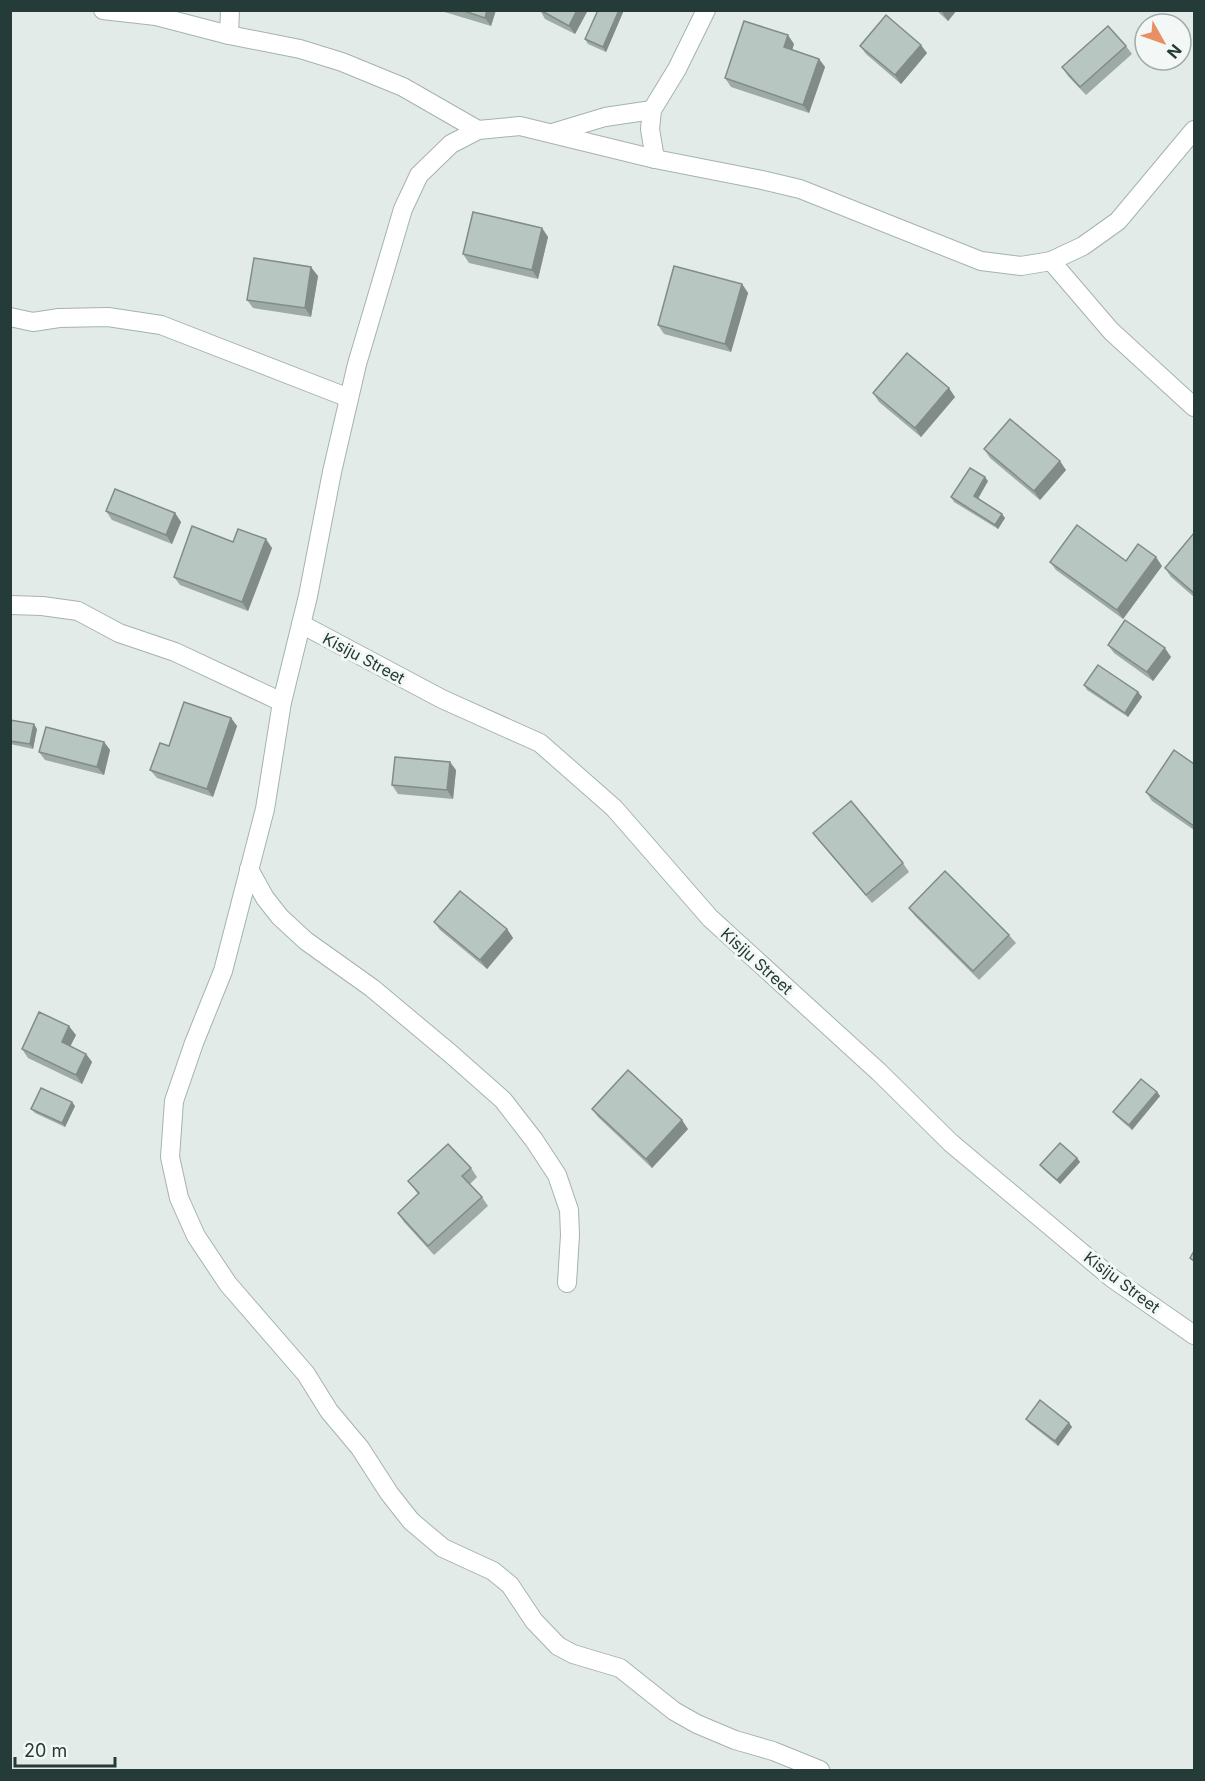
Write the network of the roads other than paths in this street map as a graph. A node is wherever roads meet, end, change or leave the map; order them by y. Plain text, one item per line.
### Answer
1 (103, 10) edge
2 (230, 10) edge
3 (706, 10) edge
4 (229, 35) junction
5 (652, 110) junction
6 (478, 130) junction
7 (1194, 130) edge
8 (552, 133) junction
9 (655, 159) junction
10 (1051, 261) junction
11 (10, 317) edge
12 (348, 398) junction
13 (1194, 407) edge
14 (10, 605) edge
15 (301, 624) junction
16 (282, 702) junction
17 (249, 868) junction
18 (567, 1283) dead end
19 (1194, 1335) edge
20 (820, 1770) edge

1 - 4 street
2 - 4 street
3 - 5 street
4 - 6 street
5 - 8 street
5 - 9 street
6 - 8 street
6 - 12 street
7 - 10 street
8 - 9 street
9 - 10 street
10 - 13 street
11 - 12 street
12 - 15 street
14 - 16 street
15 - 16 street
15 - 19 street, Kisiju Street
16 - 17 street
17 - 18 street
17 - 20 street

